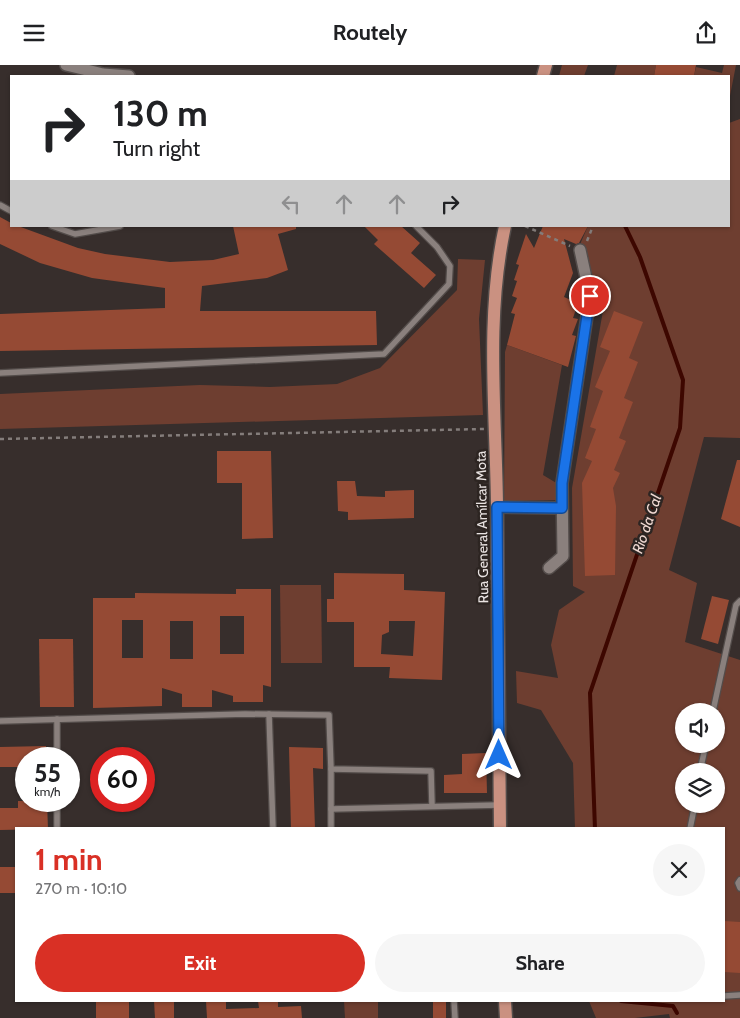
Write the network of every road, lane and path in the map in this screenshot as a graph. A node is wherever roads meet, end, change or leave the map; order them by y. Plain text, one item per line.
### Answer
1 (66, 65) edge
2 (103, 75) edge
3 (55, 227) edge
4 (114, 227) edge
5 (417, 227) edge
6 (504, 227) edge
7 (527, 227) edge
8 (593, 227) edge
9 (580, 250) junction
10 (0, 373) edge
11 (496, 428) junction
12 (0, 439) edge
13 (497, 507) junction
14 (562, 508) junction
15 (549, 568) dead end
16 (740, 601) edge
17 (715, 703) edge
18 (270, 715) junction
19 (57, 719) junction
20 (0, 721) edge
21 (57, 747) edge
22 (331, 769) junction
23 (432, 805) junction
24 (500, 805) junction
25 (331, 809) junction
26 (57, 812) edge
27 (693, 813) edge
28 (58, 827) edge
29 (273, 827) edge
30 (331, 827) edge
31 (500, 827) edge
32 (690, 827) edge
33 (740, 880) edge
34 (740, 888) edge
35 (740, 995) edge
36 (725, 996) edge
37 (454, 1002) edge
38 (505, 1002) edge
39 (455, 1018) edge
40 (506, 1018) edge

1 - 2 street
3 - 4 lane
5 - 10 lane
6 - 11 main road, Rua General Amílcar Mota
7 - 9 path
8 - 9 path
9 - 14 street
11 - 12 path
11 - 13 main road, Rua General Amílcar Mota
13 - 14 street
13 - 24 main road, Rua General Amílcar Mota
14 - 15 street
16 - 17 lane
18 - 19 lane
18 - 22 lane
18 - 29 lane
19 - 20 lane
19 - 21 lane
22 - 23 lane
22 - 25 lane
23 - 24 lane
23 - 25 lane
24 - 31 main road, Rua General Amílcar Mota
25 - 30 lane
26 - 28 lane
27 - 32 lane
33 - 34 lane
35 - 36 lane
37 - 39 lane
38 - 40 main road

